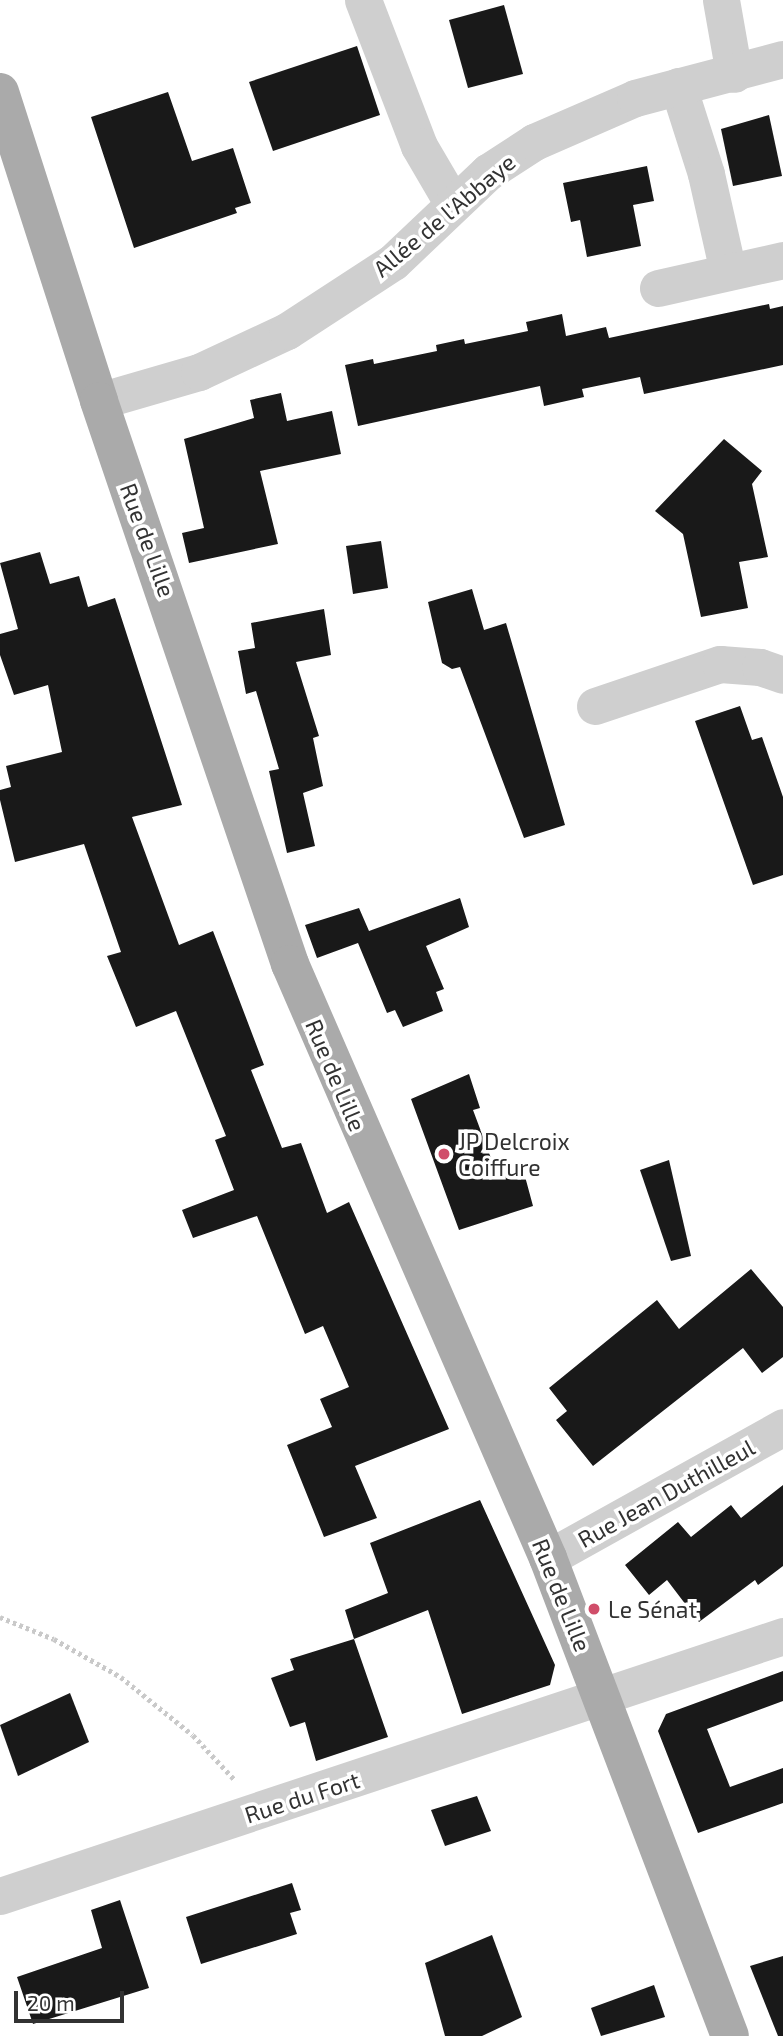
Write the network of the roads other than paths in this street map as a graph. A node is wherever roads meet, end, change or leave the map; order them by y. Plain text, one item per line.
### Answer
1 (363, 0) edge
2 (721, 0) edge
3 (783, 59) edge
4 (734, 74) junction
5 (678, 86) junction
6 (0, 92) edge
7 (453, 204) junction
8 (783, 260) edge
9 (727, 272) junction
10 (658, 288) dead end
11 (99, 401) junction
12 (783, 675) edge
13 (595, 706) dead end
14 (783, 1426) edge
15 (548, 1558) junction
16 (783, 1636) edge
17 (604, 1699) junction
18 (0, 1896) edge
19 (730, 2036) edge

1 - 7 street
2 - 4 street
3 - 4 street, Allée de l'Abbaye
4 - 5 street, Allée de l'Abbaye
5 - 7 street, Allée de l'Abbaye
5 - 9 street
6 - 11 main road, Rue de Lille
7 - 11 street, Allée de l'Abbaye
8 - 9 street
9 - 10 street
11 - 15 main road, Rue de Lille
12 - 13 street
14 - 15 street, Rue Jean Duthilleul
15 - 17 main road, Rue de Lille
16 - 17 street, Rue du Fort
17 - 18 street, Rue du Fort
17 - 19 main road, Rue de Lille

